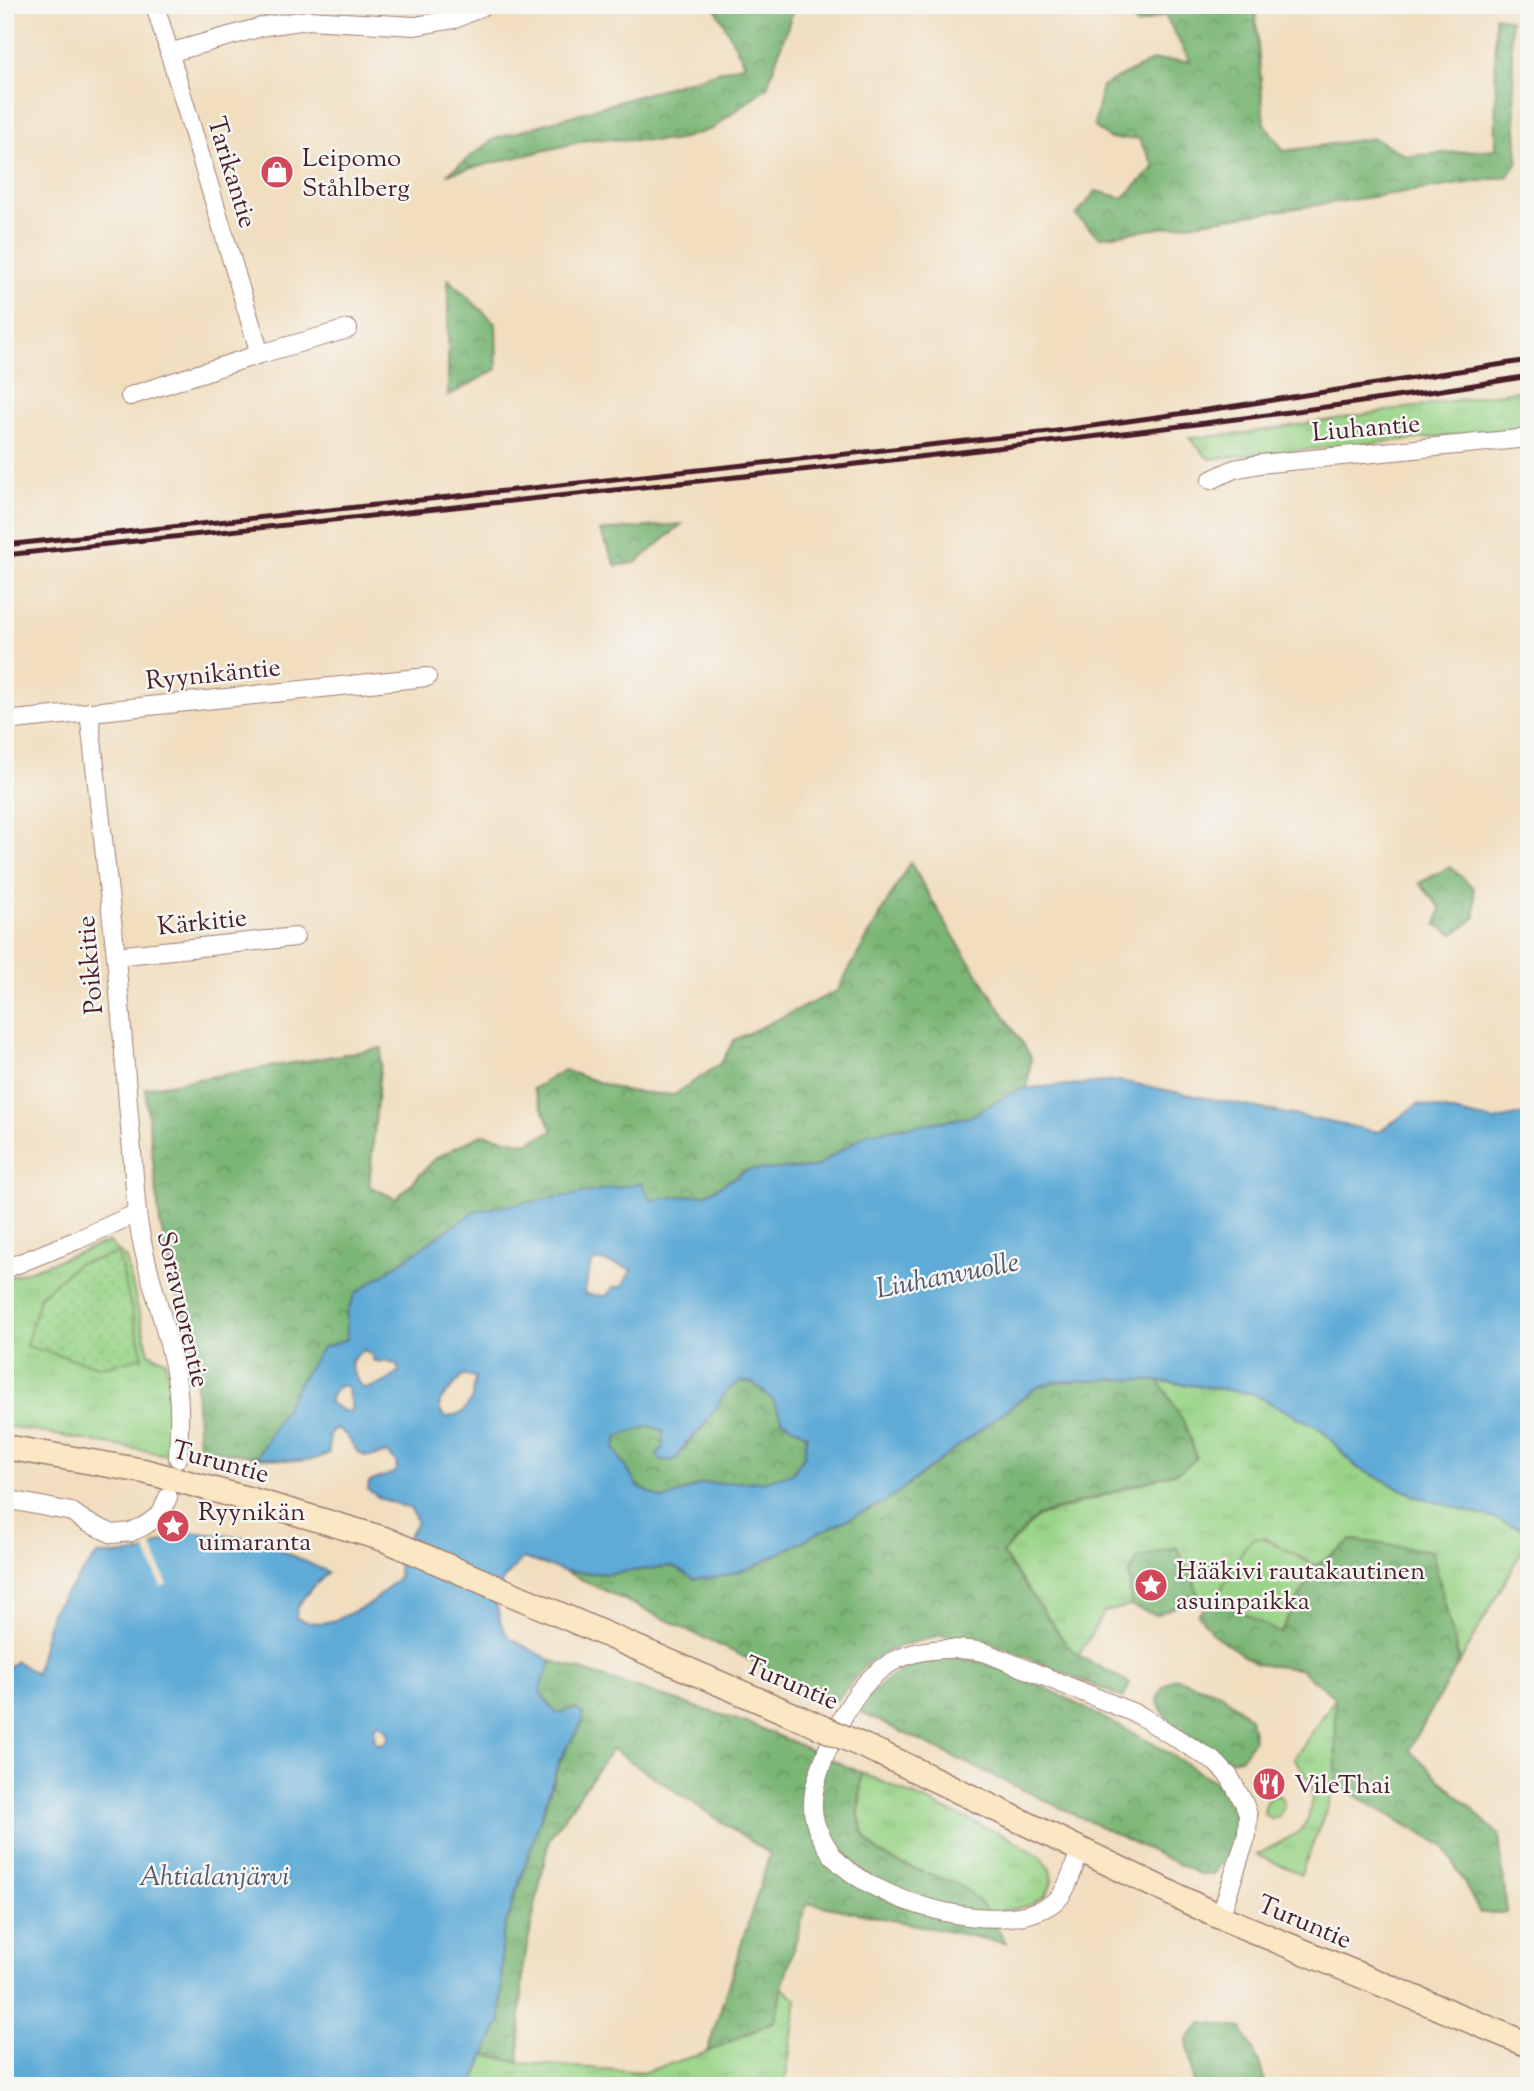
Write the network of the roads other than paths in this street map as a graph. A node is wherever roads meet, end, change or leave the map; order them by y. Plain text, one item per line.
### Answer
1 (155, 5) edge
2 (485, 5) edge
3 (169, 53) junction
4 (348, 329) dead end
5 (261, 354) junction
6 (130, 396) dead end
7 (1529, 438) edge
8 (1210, 480) dead end
9 (427, 677) dead end
10 (89, 712) junction
11 (5, 721) edge
12 (295, 937) dead end
13 (116, 957) junction
14 (137, 1213) junction
15 (5, 1269) edge
16 (5, 1447) edge
17 (178, 1458) dead end
18 (168, 1497) dead end
19 (5, 1499) edge
20 (1080, 1851) junction
21 (1220, 1917) junction
22 (1529, 2045) edge

1 - 3 street, Tarikantie
2 - 3 street
3 - 5 street, Tarikantie
4 - 5 street
5 - 6 street
7 - 8 street, Liuhantie
9 - 10 street, Ryynikäntie
10 - 11 street, Ryynikäntie
10 - 13 street, Poikkitie
12 - 13 street, Kärkitie
13 - 14 street, Poikkitie
14 - 15 street
14 - 17 street, Soravuorentie
16 - 20 main road, Turuntie, bridge
18 - 19 street
20 - 21 main road, Turuntie
20 - 21 street
21 - 22 main road, Turuntie

